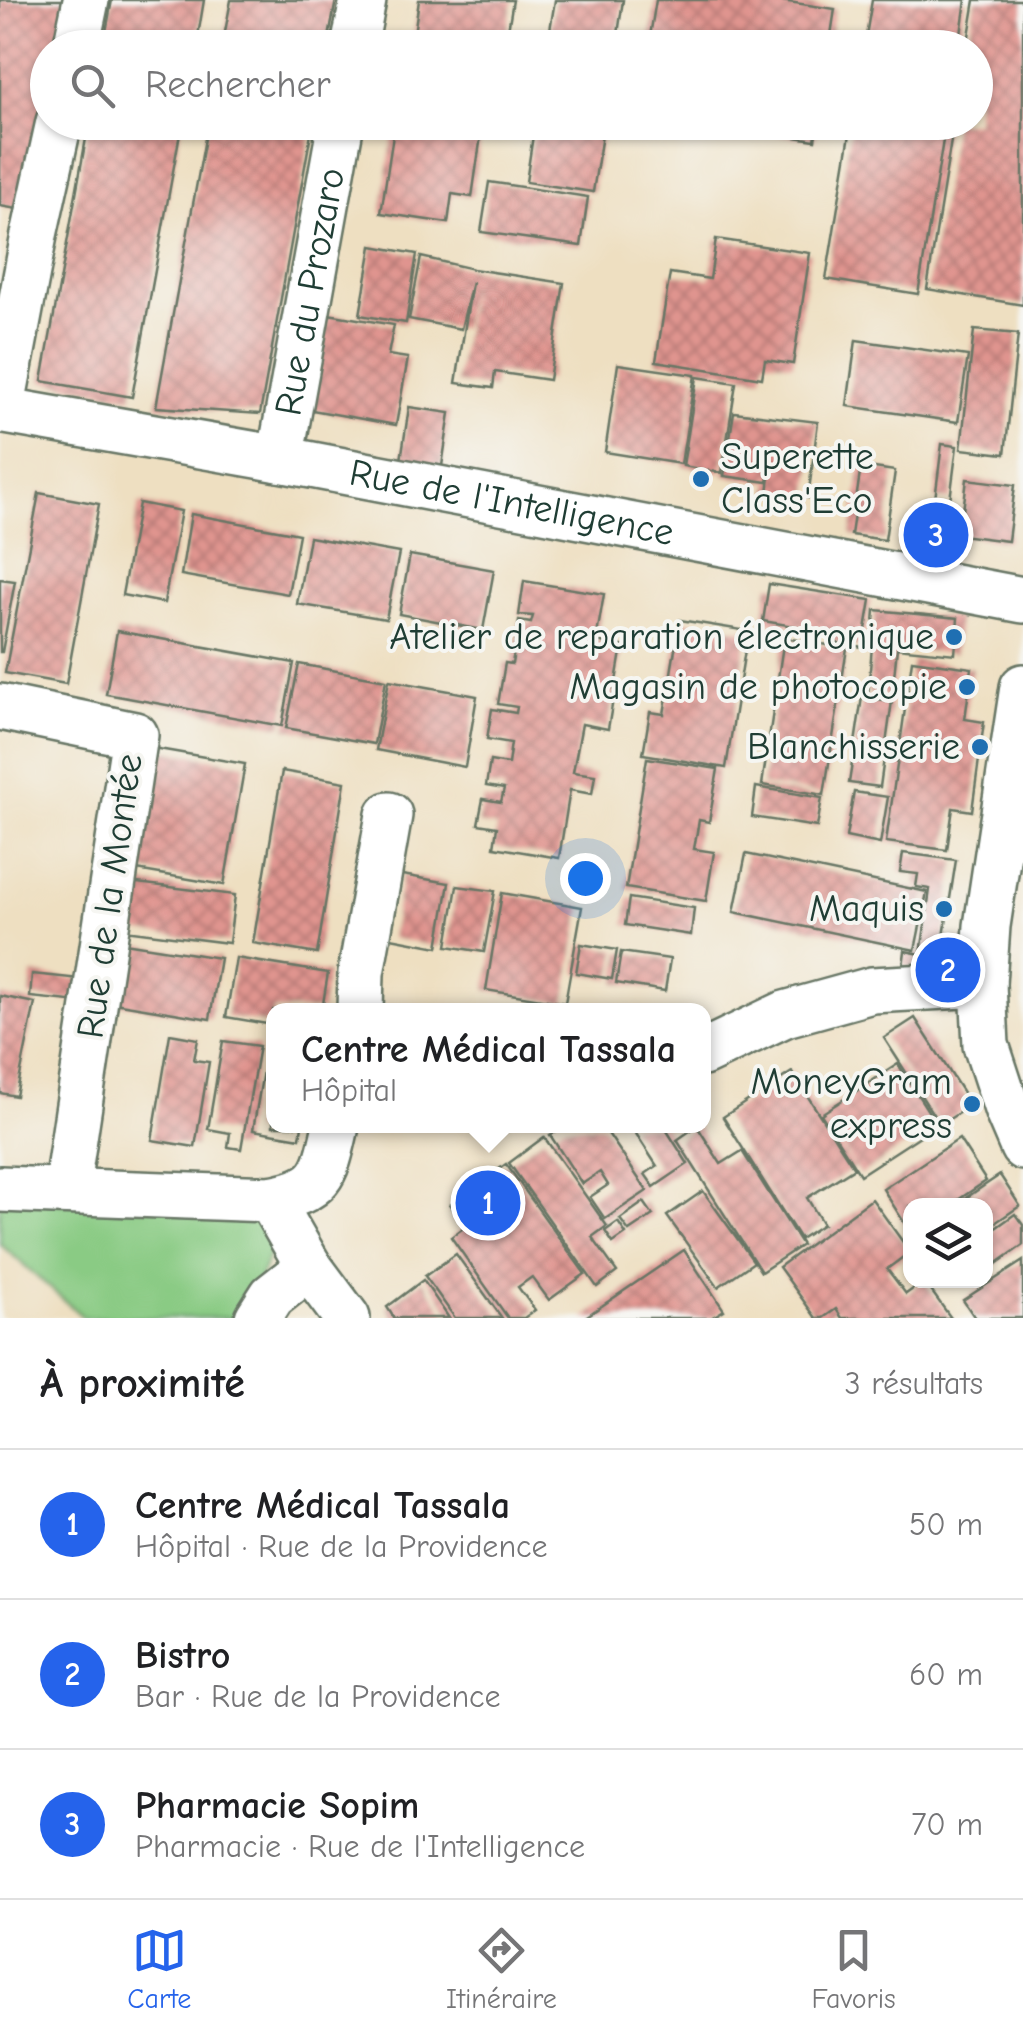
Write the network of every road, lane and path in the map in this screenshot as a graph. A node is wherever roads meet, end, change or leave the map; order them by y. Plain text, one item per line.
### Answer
1 (86, 0) edge
2 (363, 0) edge
3 (80, 30) edge
4 (357, 30) edge
5 (55, 140) edge
6 (338, 140) edge
7 (0, 410) edge
8 (280, 459) junction
9 (1023, 600) edge
10 (1023, 687) edge
11 (0, 708) edge
12 (389, 815) dead end
13 (983, 984) junction
14 (360, 1003) edge
15 (1005, 1043) edge
16 (711, 1049) edge
17 (334, 1133) edge
18 (1023, 1148) edge
19 (0, 1189) edge
20 (66, 1191) junction
21 (270, 1200) junction
22 (309, 1266) junction
23 (258, 1318) edge
24 (348, 1318) edge

1 - 3 street
2 - 4 street
5 - 7 street
6 - 8 street, Rue du Prozaro
7 - 8 street, Rue de l'Intelligence
8 - 9 street, Rue de l'Intelligence
10 - 13 street
11 - 20 street, Rue de la Montée
12 - 14 street
13 - 15 street
13 - 16 street
15 - 18 street
17 - 21 street
19 - 20 street
20 - 21 street
21 - 22 street
22 - 23 street
22 - 24 street

